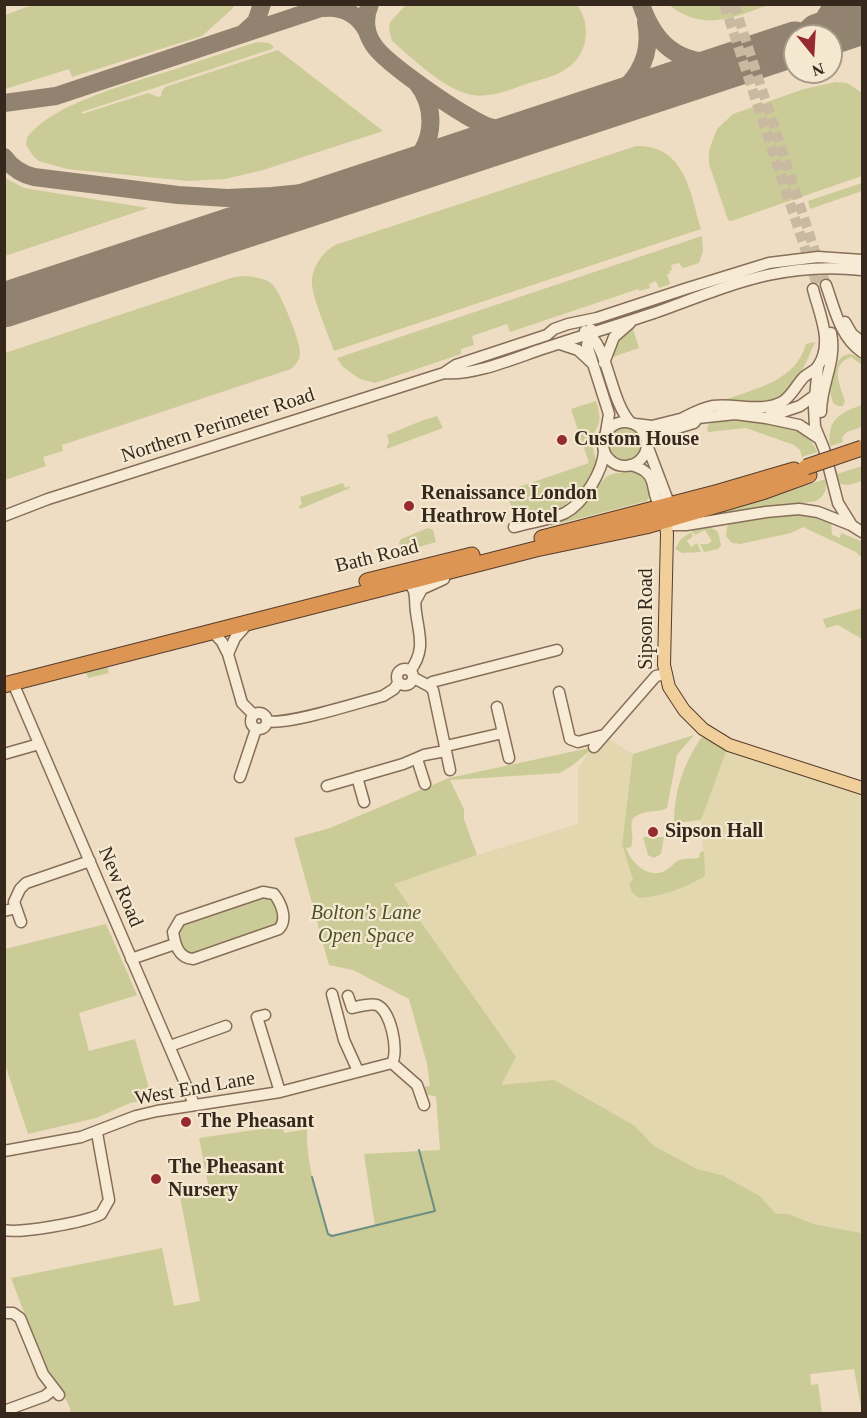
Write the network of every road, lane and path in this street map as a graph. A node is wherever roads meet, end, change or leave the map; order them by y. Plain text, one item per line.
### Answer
1 (862, 260) edge
2 (862, 270) edge
3 (822, 286) junction
4 (597, 318) junction
5 (638, 318) junction
6 (589, 333) junction
7 (547, 335) junction
8 (862, 342) edge
9 (558, 344) junction
10 (862, 352) edge
11 (592, 363) junction
12 (604, 363) junction
13 (818, 367) junction
14 (444, 373) junction
15 (826, 384) junction
16 (815, 396) junction
17 (766, 417) junction
18 (683, 418) junction
19 (698, 418) junction
20 (633, 424) junction
21 (606, 432) junction
22 (820, 439) junction
23 (647, 443) junction
24 (862, 448) edge
25 (604, 450) junction
26 (862, 457) edge
27 (626, 465) junction
28 (808, 471) junction
29 (597, 478) junction
30 (665, 514) junction
31 (4, 516) edge
32 (851, 525) junction
33 (514, 527) dead end
34 (862, 532) edge
35 (474, 565) junction
36 (405, 577) junction
37 (416, 605) junction
38 (249, 622) junction
39 (212, 631) junction
40 (556, 650) dead end
41 (228, 654) junction
42 (412, 674) junction
43 (665, 674) junction
44 (7, 681) edge
45 (429, 686) junction
46 (559, 692) dead end
47 (497, 708) dead end
48 (253, 714) junction
49 (267, 721) junction
50 (256, 729) junction
51 (502, 733) junction
52 (604, 735) junction
53 (39, 744) junction
54 (594, 747) dead end
55 (445, 748) junction
56 (4, 754) edge
57 (417, 759) junction
58 (509, 759) dead end
59 (450, 770) dead end
60 (240, 777) dead end
61 (357, 777) junction
62 (425, 784) dead end
63 (327, 786) dead end
64 (862, 788) edge
65 (364, 802) dead end
66 (90, 861) junction
67 (16, 908) junction
68 (4, 911) edge
69 (21, 922) dead end
70 (175, 944) junction
71 (131, 959) junction
72 (332, 994) dead end
73 (348, 996) dead end
74 (265, 1015) dead end
75 (226, 1026) dead end
76 (170, 1046) junction
77 (393, 1064) junction
78 (358, 1071) junction
79 (280, 1092) junction
80 (419, 1099) dead end
81 (194, 1104) junction
82 (97, 1133) junction
83 (4, 1151) edge
84 (4, 1230) edge
85 (4, 1313) edge
86 (4, 1412) edge

1 - 4 street, Northern Perimeter Road
2 - 5 street, Northern Perimeter Road
3 - 8 street
3 - 10 street
3 - 13 street
3 - 15 street
4 - 6 street
4 - 7 street, Northern Perimeter Road
5 - 6 street, Northern Perimeter Road
5 - 12 street
6 - 7 street
6 - 9 street, Northern Perimeter Road
6 - 11 street
6 - 12 street
7 - 14 street, Northern Perimeter Road
9 - 11 street
9 - 14 street, Northern Perimeter Road
11 - 21 street
12 - 20 street
13 - 16 street
13 - 18 street
14 - 31 street, Northern Perimeter Road
15 - 16 street
15 - 22 street
16 - 17 street
16 - 22 street
17 - 19 street
17 - 22 street
18 - 19 street
18 - 20 street
19 - 23 street
20 - 21 street
20 - 23 street
21 - 25 street
22 - 32 street
23 - 27 street
23 - 30 street
24 - 28 highway, Bath Road, bridge
25 - 27 street
25 - 29 street
26 - 28 highway, Bath Road
27 - 29 street
27 - 30 street
28 - 30 highway, Bath Road
29 - 33 street
30 - 32 street
30 - 35 highway, Bath Road
30 - 36 highway, Bath Road
30 - 43 main road, Sipson Road
32 - 34 street
35 - 36 highway, Bath Road
35 - 37 street, Bath Road
36 - 37 street
36 - 38 highway, Bath Road
36 - 44 highway, Bath Road
37 - 42 street
38 - 39 highway, Bath Road
38 - 41 street
39 - 41 street
39 - 44 highway, Bath Road
40 - 45 street
41 - 48 street
42 - 45 street
42 - 49 street
43 - 52 street
43 - 64 main road, Sipson Road
44 - 53 street, New Road
45 - 55 street
46 - 52 street
47 - 51 street
48 - 49 street
48 - 50 street
49 - 50 street
50 - 60 street
51 - 55 street
51 - 58 street
52 - 54 street
53 - 56 street
53 - 66 street, New Road
55 - 57 street
55 - 59 street
57 - 61 street
57 - 62 street
61 - 63 street
61 - 65 street
66 - 67 street
66 - 71 street, New Road
67 - 68 street
67 - 69 street
70 - 70 street
70 - 71 street
71 - 76 street, New Road
72 - 78 street
73 - 77 street
74 - 79 street
75 - 76 street
76 - 81 street, New Road
77 - 78 street, West End Lane
77 - 80 street
78 - 79 street, West End Lane
79 - 81 street, West End Lane
81 - 82 street, West End Lane
82 - 83 street, West End Lane
82 - 84 street
85 - 86 street

